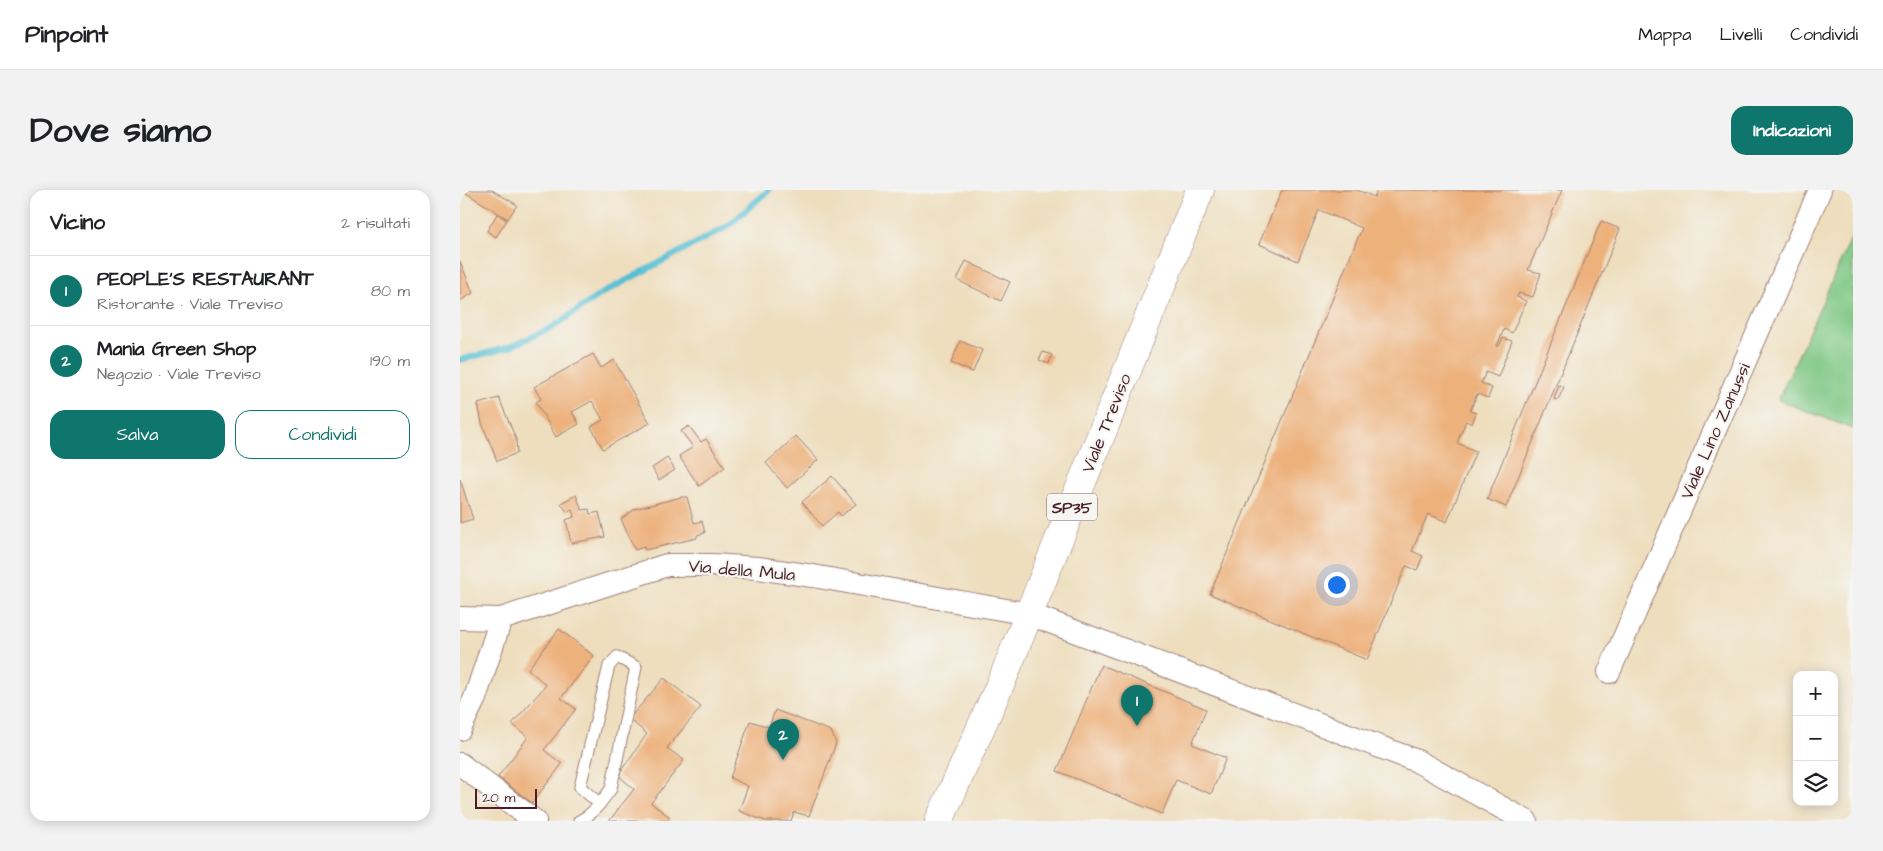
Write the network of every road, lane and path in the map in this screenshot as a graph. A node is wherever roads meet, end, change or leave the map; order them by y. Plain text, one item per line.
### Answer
1 (1200, 190) edge
2 (1820, 190) edge
3 (1029, 614) junction
4 (460, 618) edge
5 (501, 619) junction
6 (1609, 672) dead end
7 (460, 730) edge
8 (460, 764) edge
9 (600, 804) junction
10 (535, 821) edge
11 (579, 821) edge
12 (939, 821) edge
13 (1526, 821) edge

1 - 3 main road, Viale Treviso / SP35
2 - 6 street, Viale Lino Zanussi
3 - 5 street, Via della Mula
3 - 12 main road, Viale Treviso / SP35
3 - 13 street, Via della Mula
4 - 5 street, Via della Mula
5 - 7 street
8 - 10 street
9 - 9 lane
9 - 11 lane

